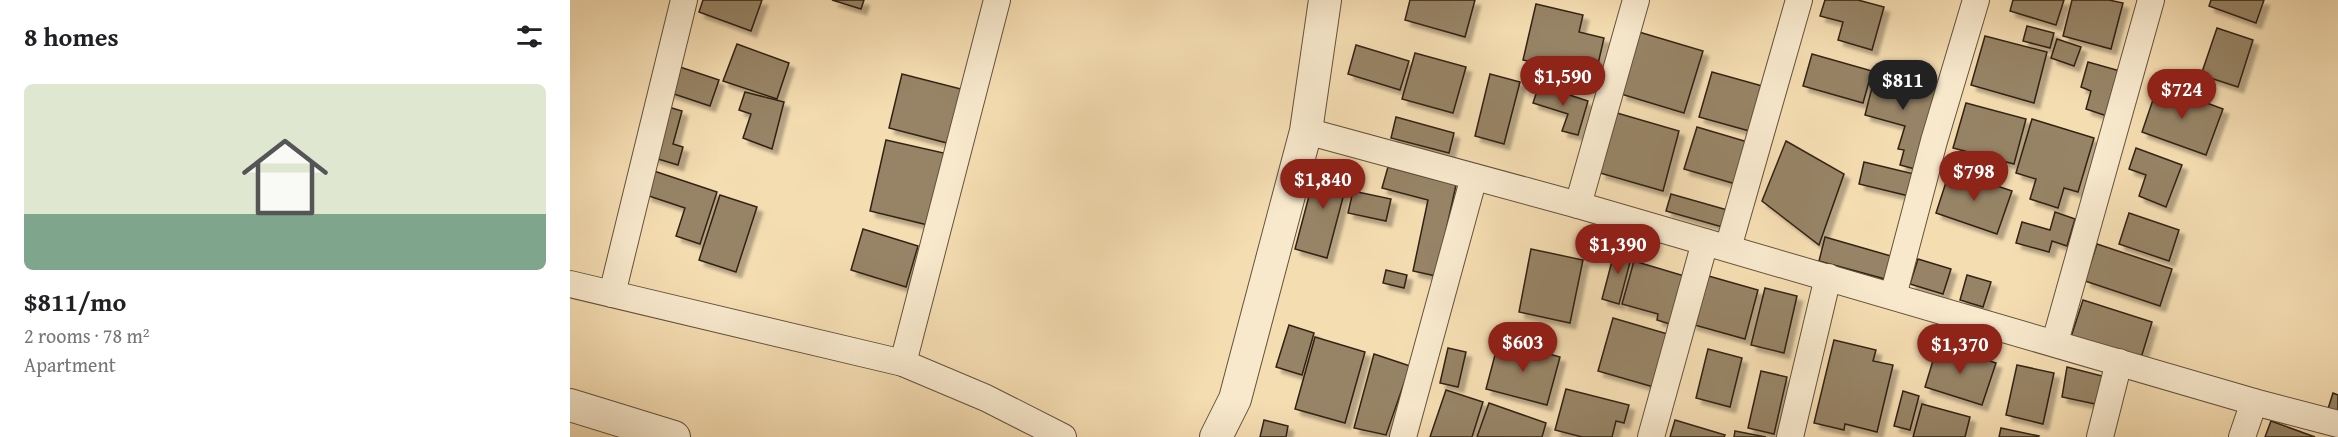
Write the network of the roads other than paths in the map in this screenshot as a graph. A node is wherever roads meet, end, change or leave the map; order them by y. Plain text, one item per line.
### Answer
1 (684, 0) edge
2 (996, 0) edge
3 (1325, 0) edge
4 (1636, 0) edge
5 (1799, 0) edge
6 (1976, 0) edge
7 (2151, 0) edge
8 (1306, 131) junction
9 (1474, 177) junction
10 (1578, 205) junction
11 (1717, 245) junction
12 (1828, 277) junction
13 (570, 284) edge
14 (612, 294) junction
15 (1893, 296) junction
16 (2055, 342) junction
17 (2119, 362) junction
18 (903, 363) junction
19 (2254, 402) junction
20 (570, 405) edge
21 (2338, 424) edge
22 (674, 437) edge
23 (1063, 437) edge
24 (1216, 437) edge
25 (1403, 437) edge
26 (1651, 437) edge
27 (1790, 437) edge
28 (2100, 437) edge
29 (2242, 437) edge

1 - 14 street
2 - 18 street
3 - 8 street
4 - 10 street
5 - 11 street
6 - 15 street
7 - 16 street
8 - 9 street
8 - 24 street
9 - 10 street
9 - 25 street
10 - 11 street
11 - 12 street
11 - 26 street
12 - 15 street
12 - 27 street
13 - 14 street
14 - 18 street
15 - 16 street
16 - 17 street
17 - 19 street
17 - 28 street
18 - 23 street
19 - 21 street
19 - 29 street
20 - 22 street

